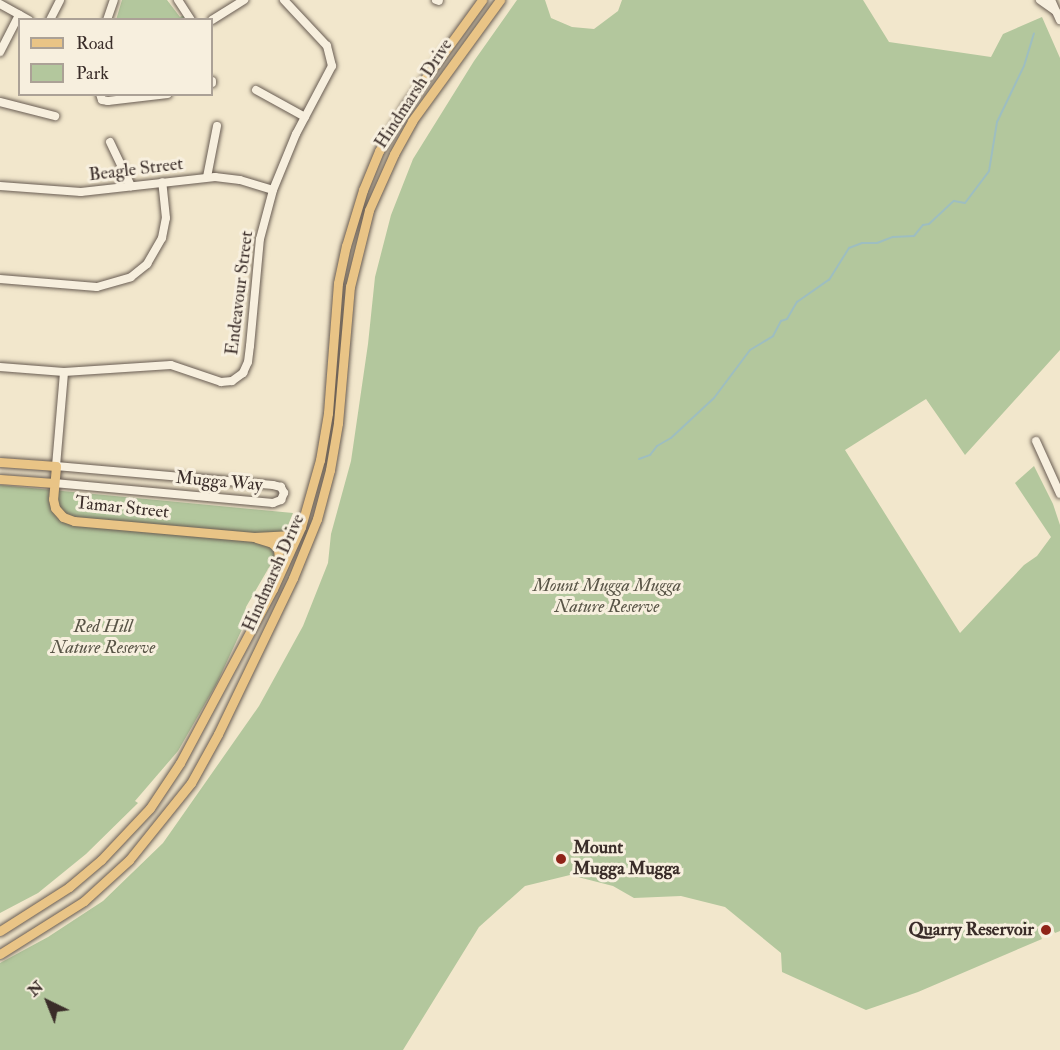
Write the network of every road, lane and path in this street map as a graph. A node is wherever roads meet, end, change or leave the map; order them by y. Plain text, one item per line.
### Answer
1 (60, 0) edge
2 (114, 0) edge
3 (178, 0) edge
4 (284, 0) edge
5 (482, 0) edge
6 (500, 0) edge
7 (1040, 0) edge
8 (1051, 0) edge
9 (238, 2) edge
10 (0, 4) edge
11 (1056, 11) junction
12 (19, 15) junction
13 (25, 18) edge
14 (51, 18) edge
15 (108, 18) edge
16 (190, 18) edge
17 (213, 19) edge
18 (1060, 20) edge
19 (0, 51) edge
20 (256, 90) dead end
21 (101, 96) edge
22 (150, 96) edge
23 (0, 102) edge
24 (55, 116) dead end
25 (305, 117) junction
26 (217, 126) dead end
27 (110, 142) dead end
28 (207, 177) junction
29 (162, 182) junction
30 (0, 186) edge
31 (131, 186) junction
32 (273, 190) junction
33 (0, 279) edge
34 (0, 367) edge
35 (64, 372) junction
36 (1036, 441) dead end
37 (0, 462) edge
38 (56, 466) junction
39 (0, 479) edge
40 (54, 483) junction
41 (1060, 494) edge
42 (302, 527) junction
43 (254, 537) junction
44 (273, 589) junction
45 (0, 932) edge
46 (0, 954) edge

1 - 14 street
2 - 15 street
3 - 16 street
4 - 25 street, Endeavour Street
5 - 42 main road, Hindmarsh Drive
6 - 46 main road, Hindmarsh Drive
7 - 11 street
8 - 11 street
9 - 17 street
10 - 12 street
11 - 18 street
12 - 13 street
12 - 19 street
20 - 25 street
21 - 22 street
23 - 24 street
25 - 32 street, Endeavour Street
26 - 28 street
27 - 31 street
28 - 29 street, Beagle Street
28 - 32 street, Beagle Street
29 - 31 street, Beagle Street
29 - 33 street
30 - 31 street, Beagle Street
32 - 35 street, Endeavour Street
34 - 35 street, Endeavour Street
35 - 38 street, Tamar Street
36 - 41 street
37 - 38 main road, Mugga Way
38 - 40 main road, Tamar Street
38 - 40 street, Mugga Way
39 - 40 main road, Mugga Way
40 - 43 main road, Tamar Street
42 - 43 main road, Tamar Street
42 - 44 main road, Hindmarsh Drive
43 - 44 main road, Tamar Street
44 - 45 main road, Hindmarsh Drive

